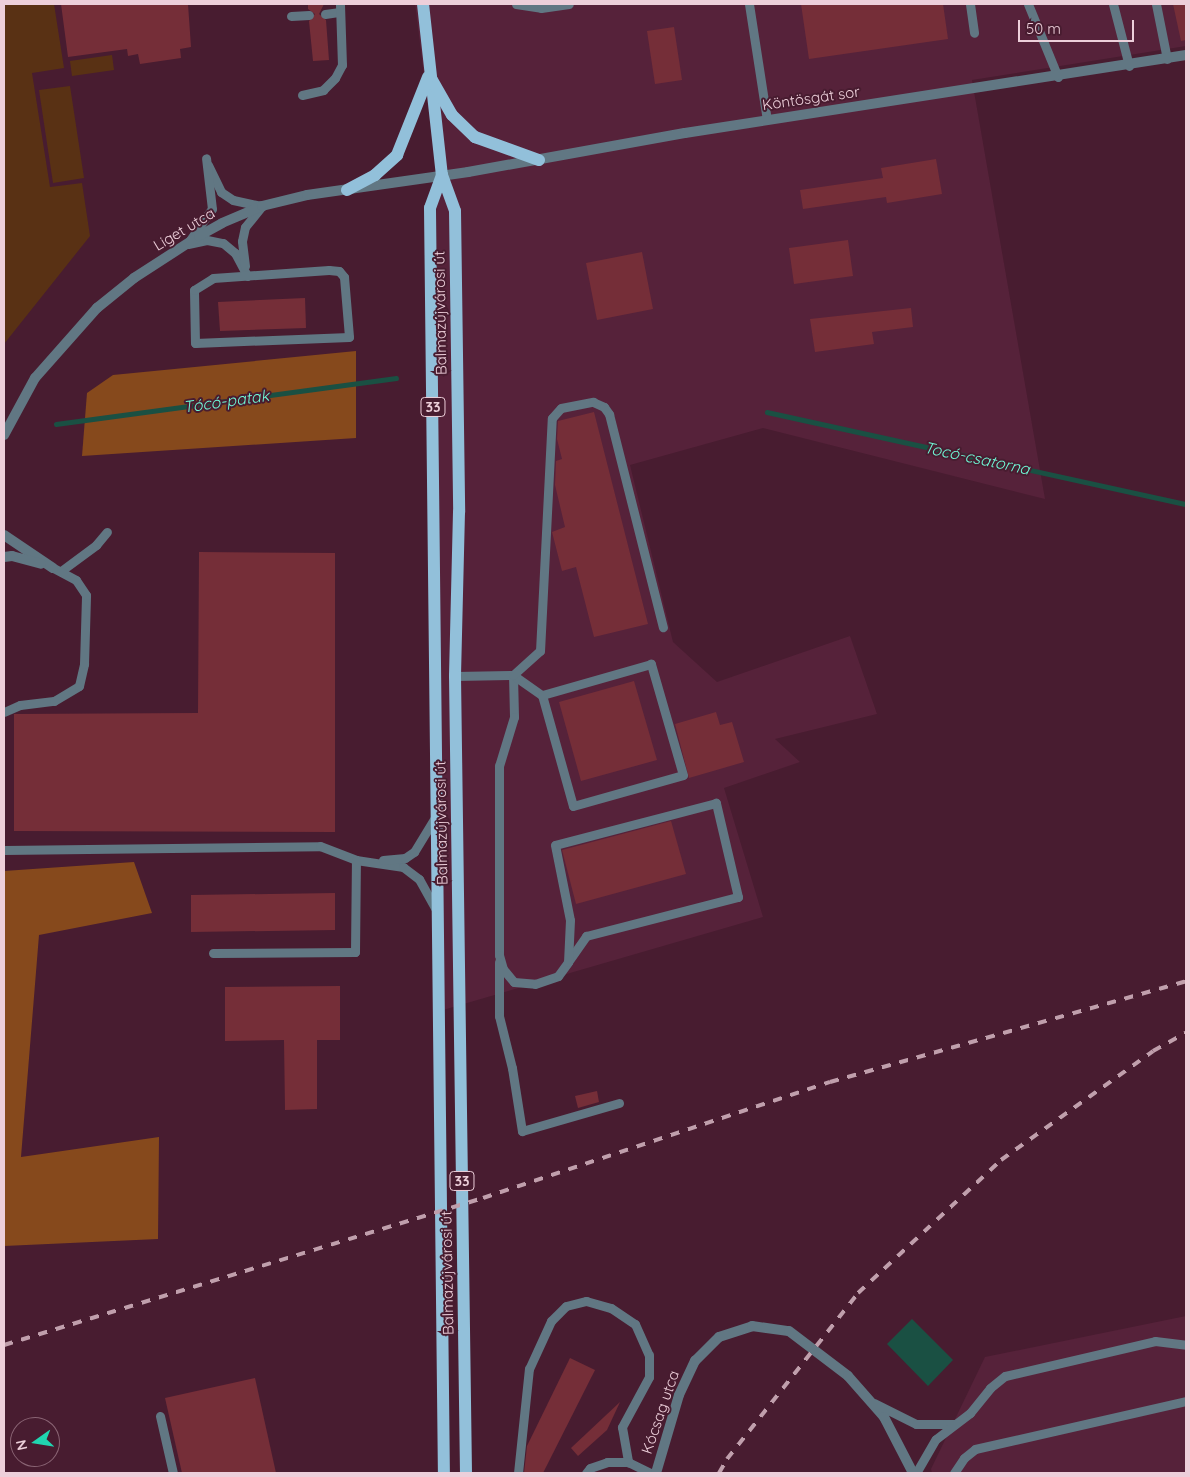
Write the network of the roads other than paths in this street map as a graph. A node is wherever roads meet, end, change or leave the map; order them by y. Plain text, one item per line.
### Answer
1 (423, 4) edge
2 (516, 4) edge
3 (569, 4) edge
4 (749, 4) edge
5 (970, 4) edge
6 (1028, 4) edge
7 (1113, 4) edge
8 (1156, 4) edge
9 (340, 8) edge
10 (325, 14) dead end
11 (309, 15) dead end
12 (291, 16) dead end
13 (974, 33) dead end
14 (1186, 55) edge
15 (1167, 59) junction
16 (1129, 66) junction
17 (428, 74) junction
18 (1058, 77) junction
19 (302, 95) dead end
20 (767, 120) junction
21 (539, 160) junction
22 (442, 175) junction
23 (347, 190) junction
24 (262, 206) junction
25 (186, 244) junction
26 (247, 276) junction
27 (6, 425) edge
28 (4, 435) edge
29 (107, 532) dead end
30 (4, 535) edge
31 (4, 557) edge
32 (57, 569) junction
33 (663, 628) dead end
34 (513, 675) junction
35 (455, 676) junction
36 (542, 695) junction
37 (4, 712) edge
38 (436, 815) junction
39 (4, 850) edge
40 (356, 860) junction
41 (373, 861) junction
42 (437, 912) junction
43 (212, 954) dead end
44 (498, 954) junction
45 (568, 962) junction
46 (619, 1103) dead end
47 (1186, 1344) edge
48 (1186, 1402) edge
49 (874, 1403) junction
50 (160, 1416) dead end
51 (955, 1424) junction
52 (628, 1462) junction
53 (172, 1473) edge
54 (444, 1473) edge
55 (466, 1473) edge
56 (518, 1473) edge
57 (586, 1473) edge
58 (651, 1473) edge
59 (656, 1473) edge
60 (915, 1473) edge
61 (954, 1473) edge

1 - 17 main road, Balmazújvárosi út / 33
2 - 3 lane
4 - 20 lane
5 - 13 lane
6 - 18 lane
7 - 16 lane
8 - 15 lane
9 - 10 lane
9 - 19 lane
11 - 12 lane
14 - 15 street, Köntösgát sor
15 - 16 street, Köntösgát sor
16 - 18 street, Köntösgát sor
17 - 21 main road
17 - 22 main road, Balmazújvárosi út / 33
17 - 23 main road
18 - 20 street, Köntösgát sor
20 - 21 street, Köntösgát sor
21 - 22 street, Köntösgát sor
22 - 23 street, Liget utca
22 - 35 main road, Balmazújvárosi út / 33
22 - 38 main road, Balmazújvárosi út / 33
23 - 24 street, Liget utca
24 - 25 street, Liget utca
24 - 25 lane
24 - 26 lane
25 - 26 lane
25 - 27 street, Liget utca
26 - 26 lane
27 - 28 street, Liget utca
29 - 32 lane
30 - 32 street
31 - 32 street
32 - 37 lane
33 - 34 lane
34 - 35 lane
34 - 36 lane
34 - 44 lane
35 - 55 main road, Balmazújvárosi út / 33
36 - 36 lane
38 - 41 lane
38 - 42 main road, Balmazújvárosi út / 33
39 - 40 lane
40 - 41 lane
40 - 43 lane
41 - 42 lane
42 - 54 main road, Balmazújvárosi út / 33
44 - 45 lane
44 - 46 lane
45 - 45 lane
47 - 51 lane
48 - 61 lane
49 - 51 lane
49 - 59 street, Kócsag utca
49 - 60 street, Kócsag utca
50 - 53 lane
51 - 60 lane
52 - 56 lane
52 - 57 lane
52 - 58 lane

